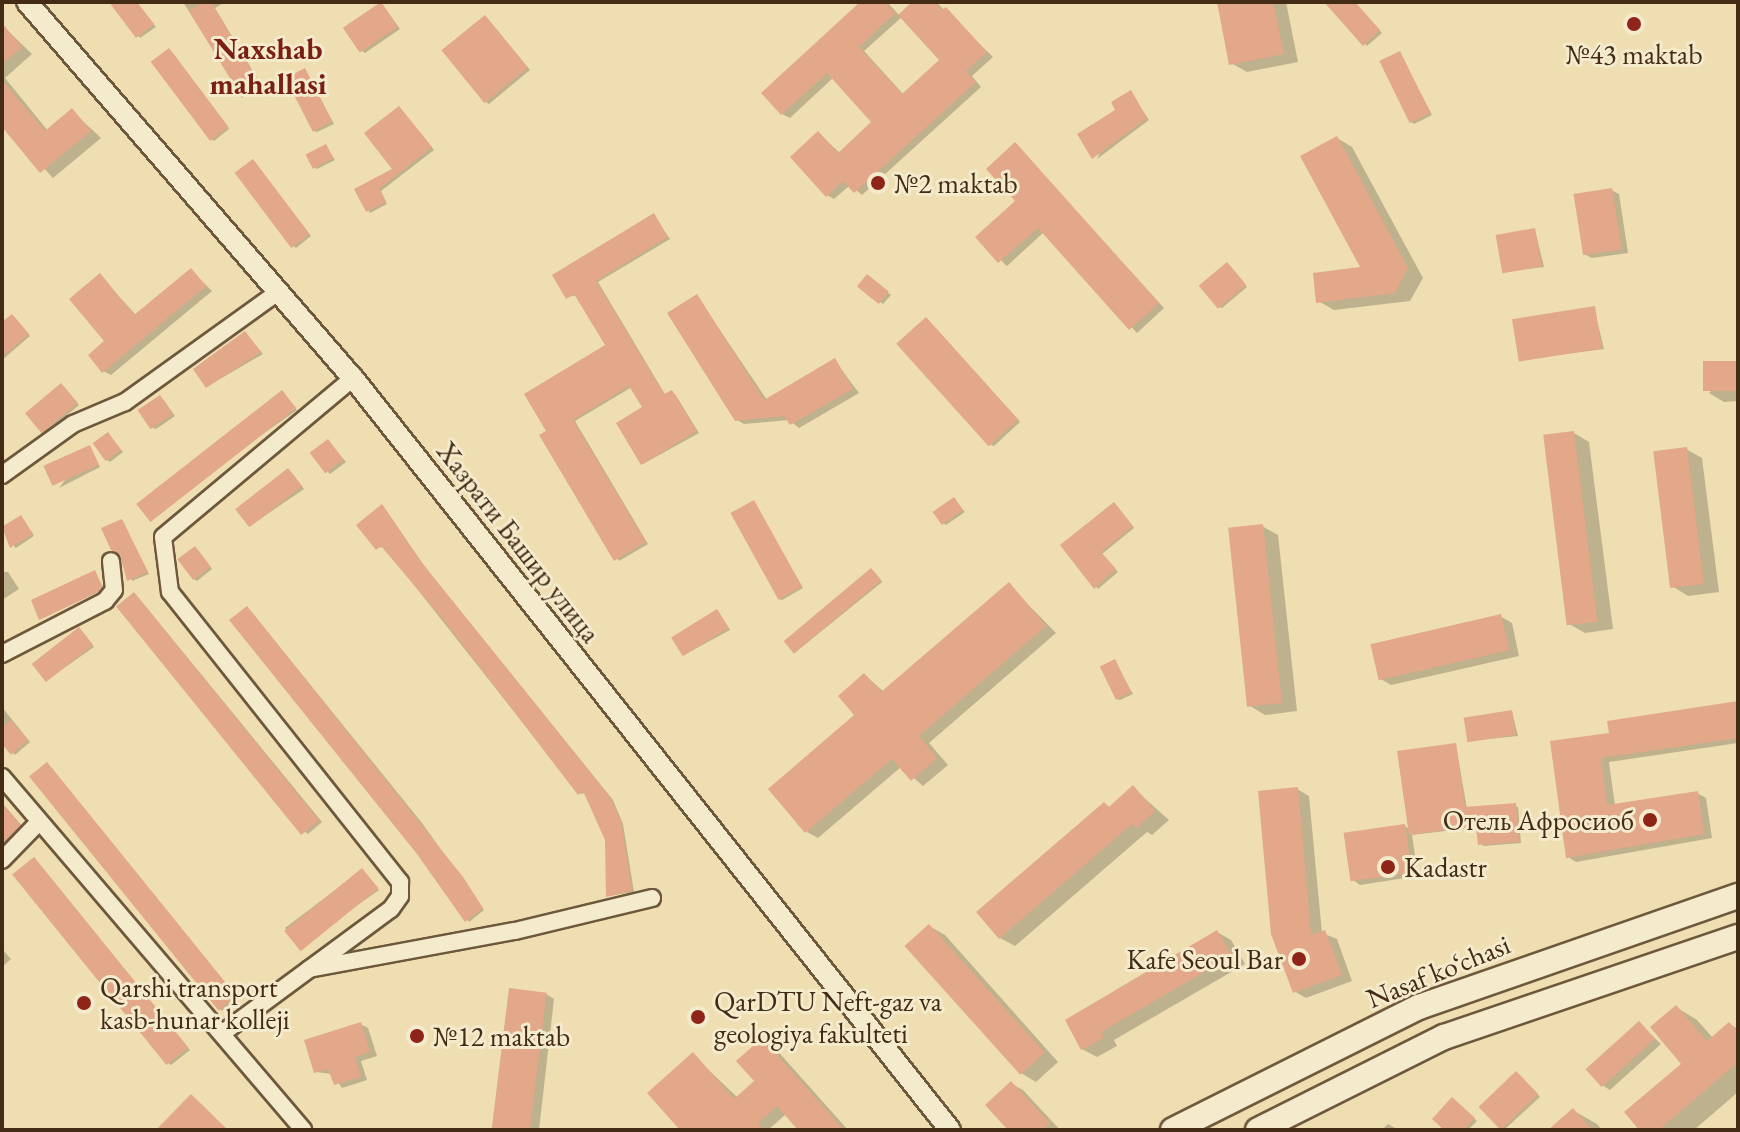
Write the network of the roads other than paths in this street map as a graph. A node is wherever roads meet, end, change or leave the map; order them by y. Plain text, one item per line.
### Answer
1 (27, 2) edge
2 (278, 292) junction
3 (353, 378) junction
4 (2, 475) edge
5 (111, 561) dead end
6 (2, 654) edge
7 (2, 777) edge
8 (37, 824) junction
9 (2, 860) edge
10 (1738, 896) edge
11 (652, 898) dead end
12 (1738, 937) edge
13 (303, 971) junction
14 (224, 1032) junction
15 (303, 1130) edge
16 (950, 1130) edge
17 (1173, 1130) edge
18 (1258, 1130) edge

1 - 2 street, Хазрати Башир улица
2 - 3 street, Хазрати Башир улица
2 - 4 street
3 - 13 street
3 - 16 street, Хазрати Башир улица
5 - 6 street
7 - 8 street
8 - 9 street
8 - 14 street
10 - 17 main road, Nasaf ko‘chasi
11 - 13 street
12 - 18 main road
13 - 14 street
14 - 15 street

